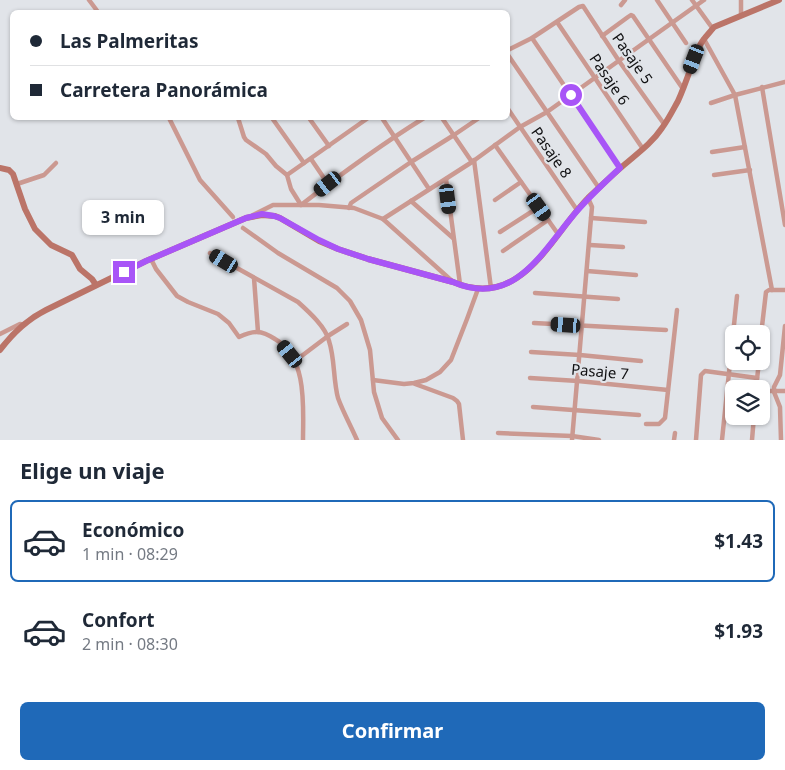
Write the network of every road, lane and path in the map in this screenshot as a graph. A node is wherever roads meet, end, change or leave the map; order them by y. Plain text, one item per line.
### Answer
1 (625, 0) edge
2 (657, 0) edge
3 (692, 0) edge
4 (704, 0) edge
5 (741, 0) edge
6 (779, 0) edge
7 (621, 5) dead end
8 (696, 6) junction
9 (741, 16) junction
10 (556, 22) junction
11 (672, 23) junction
12 (713, 29) junction
13 (602, 36) junction
14 (532, 38) junction
15 (704, 39) junction
16 (648, 40) junction
17 (686, 43) dead end
18 (510, 49) edge
19 (510, 58) edge
20 (619, 61) junction
21 (595, 78) junction
22 (785, 82) edge
23 (762, 87) junction
24 (683, 89) junction
25 (735, 94) junction
26 (571, 95) junction
27 (711, 103) dead end
28 (510, 111) edge
29 (546, 112) junction
30 (170, 120) edge
31 (239, 120) edge
32 (273, 120) edge
33 (310, 120) edge
34 (365, 120) edge
35 (383, 120) edge
36 (421, 120) edge
37 (443, 120) edge
38 (476, 120) edge
39 (664, 124) junction
40 (520, 127) junction
41 (454, 135) junction
42 (394, 136) junction
43 (495, 145) junction
44 (329, 146) junction
45 (745, 147) junction
46 (643, 149) junction
47 (712, 152) dead end
48 (310, 159) junction
49 (473, 161) junction
50 (411, 162) junction
51 (56, 163) dead end
52 (304, 163) junction
53 (0, 168) edge
54 (620, 168) junction
55 (750, 170) junction
56 (714, 175) dead end
57 (287, 176) junction
58 (446, 179) junction
59 (521, 182) junction
60 (17, 184) junction
61 (328, 184) junction
62 (599, 188) junction
63 (429, 189) junction
64 (588, 198) junction
65 (495, 200) dead end
66 (411, 201) junction
67 (301, 205) junction
68 (539, 207) junction
69 (349, 208) junction
70 (577, 210) junction
71 (233, 217) dead end
72 (246, 218) junction
73 (384, 218) junction
74 (591, 218) junction
75 (548, 220) junction
76 (646, 222) dead end
77 (785, 225) edge
78 (243, 228) dead end
79 (500, 232) dead end
80 (558, 234) junction
81 (453, 238) junction
82 (590, 245) junction
83 (624, 248) dead end
84 (503, 251) dead end
85 (210, 253) dead end
86 (151, 259) junction
87 (587, 271) junction
88 (636, 275) dead end
89 (254, 278) junction
90 (453, 282) junction
91 (460, 284) junction
92 (96, 285) junction
93 (491, 288) junction
94 (478, 289) junction
95 (772, 290) junction
96 (785, 290) edge
97 (535, 293) dead end
98 (737, 296) dead end
99 (585, 297) junction
100 (618, 300) dead end
101 (677, 310) dead end
102 (534, 323) dead end
103 (347, 324) dead end
104 (24, 325) junction
105 (762, 325) edge
106 (582, 326) junction
107 (785, 326) edge
108 (666, 330) dead end
109 (258, 332) junction
110 (0, 334) edge
111 (328, 336) junction
112 (0, 350) edge
113 (531, 352) dead end
114 (580, 355) junction
115 (295, 361) junction
116 (641, 361) dead end
117 (758, 370) edge
118 (729, 373) junction
119 (530, 378) dead end
120 (758, 378) joint
121 (373, 380) junction
122 (578, 381) junction
123 (414, 383) junction
124 (668, 390) junction
125 (785, 391) edge
126 (770, 392) edge
127 (774, 392) junction
128 (533, 407) dead end
129 (575, 410) junction
130 (639, 415) dead end
131 (646, 424) dead end
132 (753, 425) edge
133 (498, 433) dead end
134 (675, 433) dead end
135 (572, 438) edge
136 (303, 440) edge
137 (357, 440) edge
138 (398, 440) edge
139 (463, 440) edge
140 (599, 440) edge
141 (674, 440) edge
142 (696, 440) edge
143 (722, 440) edge
144 (752, 440) edge
145 (781, 440) edge

1 - 7 street
2 - 11 street
3 - 8 street
4 - 8 street
5 - 9 street
6 - 9 street
8 - 11 street
8 - 12 street
9 - 12 street
10 - 13 street, Pasaje 5
10 - 14 street
10 - 21 street, Pasaje 6
11 - 16 street
11 - 17 street
12 - 15 street
13 - 16 street
13 - 20 street, Pasaje 5
14 - 18 street
14 - 26 street
15 - 24 street
15 - 25 street
16 - 20 street
16 - 24 street
19 - 29 street
20 - 21 street
20 - 39 street, Pasaje 5
21 - 26 street
21 - 46 street, Pasaje 6
22 - 23 street
23 - 25 street
23 - 77 street
24 - 39 street
25 - 27 street
25 - 45 street
26 - 29 street
26 - 54 street
28 - 40 street, Pasaje 8
29 - 40 street
29 - 62 street
30 - 71 street
31 - 57 street
32 - 52 street
33 - 44 street
34 - 44 street
35 - 42 street
36 - 42 street
37 - 41 street
38 - 41 street
39 - 46 street
40 - 43 street
40 - 70 street, Pasaje 8
41 - 49 street
41 - 50 street
42 - 50 street
42 - 61 street
43 - 49 street
43 - 59 street
44 - 48 street
45 - 47 street
45 - 55 street
46 - 54 street
48 - 52 street
48 - 61 street
49 - 58 street
49 - 93 street
50 - 63 street
50 - 69 street
51 - 60 street
52 - 57 street
53 - 60 street
54 - 62 street
55 - 56 street
55 - 95 street
57 - 67 street
58 - 63 street
58 - 81 street
59 - 65 street
59 - 68 street
60 - 92 street
61 - 67 street
62 - 64 street
63 - 66 street
64 - 70 street
64 - 74 street
66 - 73 street
66 - 81 street
67 - 69 street
67 - 72 street
68 - 75 street
68 - 79 street
69 - 73 street
70 - 80 street
72 - 86 street
72 - 90 street
73 - 90 street
74 - 76 street
74 - 82 street
75 - 80 street
75 - 84 street
78 - 121 street
80 - 93 street
81 - 91 street
82 - 83 street
82 - 87 street
85 - 89 street
86 - 92 street
86 - 109 street
87 - 88 street
87 - 99 street
89 - 109 street
89 - 111 street
90 - 91 street
91 - 94 street
92 - 104 street
93 - 94 street
94 - 123 street
95 - 96 street
95 - 105 street
97 - 99 street
98 - 118 street
99 - 100 street
99 - 106 street
101 - 124 street
102 - 106 street
103 - 111 street
104 - 110 street
104 - 112 street
106 - 108 street
106 - 114 street
107 - 127 street
109 - 115 street
111 - 115 street
111 - 137 street
113 - 114 street
114 - 116 street
114 - 122 street
115 - 136 street
117 - 120 street
118 - 120 street
118 - 142 street
118 - 143 street
119 - 122 street, Pasaje 7
121 - 123 street
121 - 138 street
122 - 124 street, Pasaje 7
122 - 129 street
123 - 139 street
124 - 131 street
125 - 127 street
126 - 127 street
127 - 145 street
128 - 129 street
129 - 130 street
129 - 135 street
132 - 144 street
133 - 135 street
134 - 141 street
135 - 140 street

